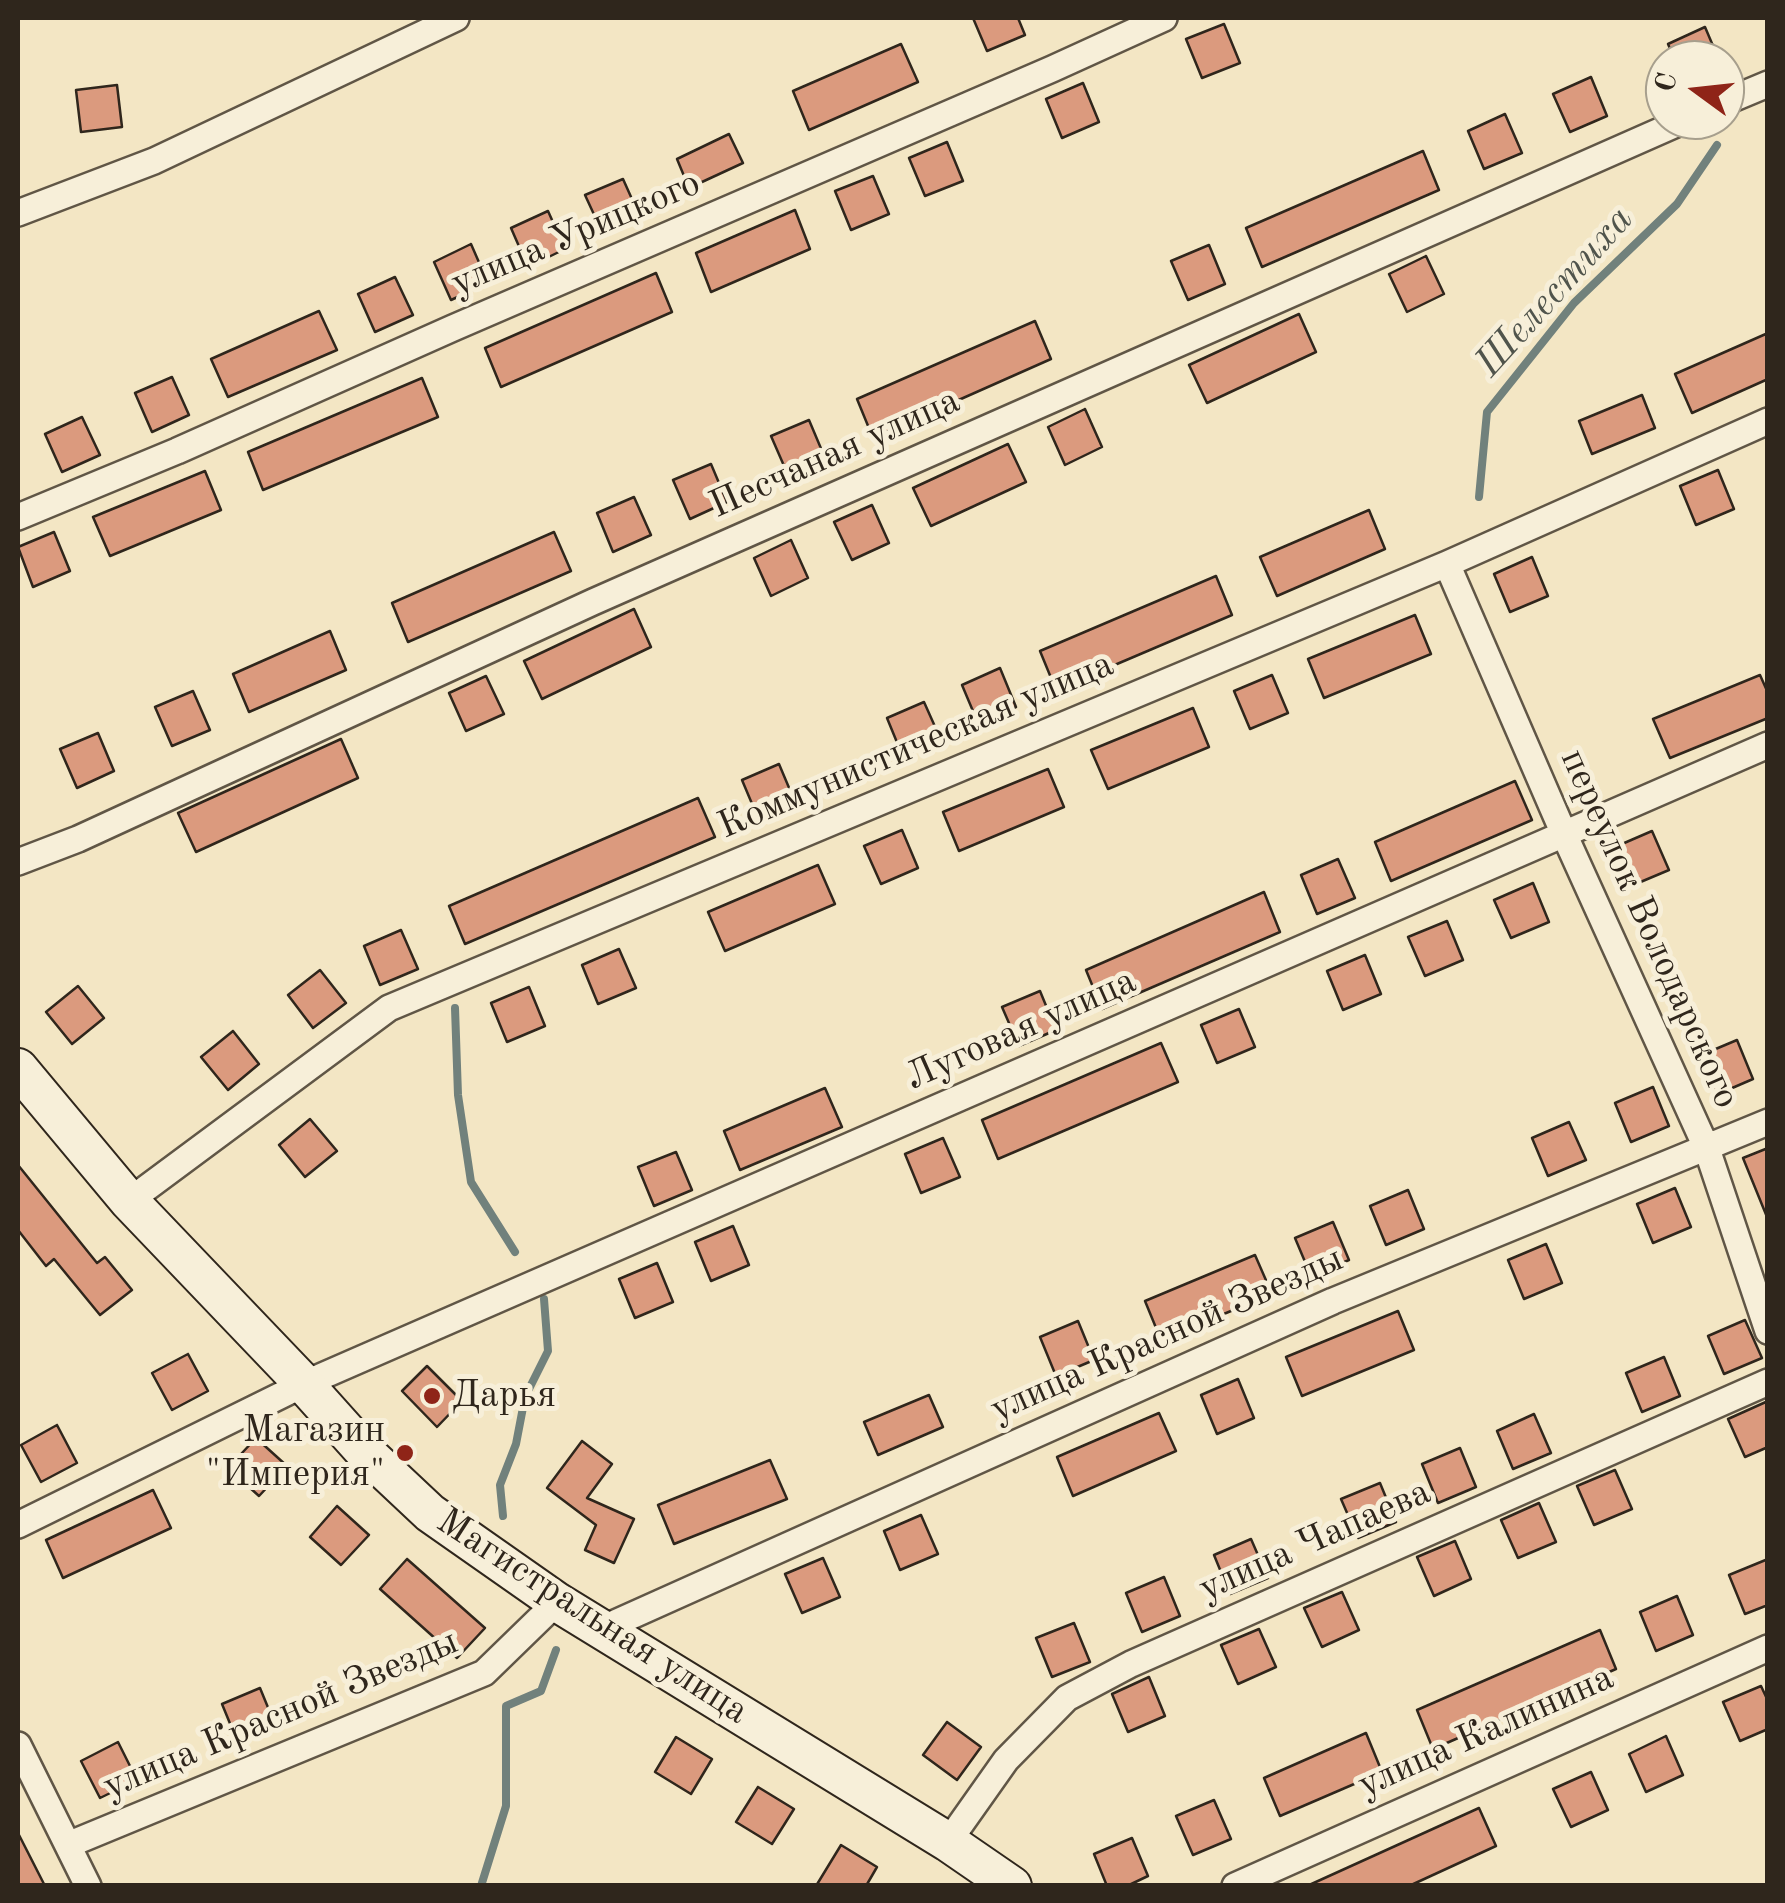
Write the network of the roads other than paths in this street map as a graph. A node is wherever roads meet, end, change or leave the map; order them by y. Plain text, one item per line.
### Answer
1 (456, 18) edge
2 (1164, 18) edge
3 (1645, 138) edge
4 (18, 213) edge
5 (1768, 421) edge
6 (18, 517) edge
7 (1447, 564) junction
8 (1768, 745) edge
9 (1564, 834) junction
10 (18, 862) edge
11 (18, 1068) edge
12 (1768, 1122) edge
13 (1706, 1149) junction
14 (129, 1201) junction
15 (1768, 1331) edge
16 (1768, 1382) edge
17 (304, 1384) junction
18 (18, 1525) edge
19 (556, 1602) junction
20 (602, 1629) junction
21 (1768, 1648) edge
22 (18, 1745) edge
23 (948, 1842) junction
24 (70, 1844) junction
25 (88, 1886) edge
26 (1012, 1886) edge
27 (1235, 1886) edge

1 - 4 street
2 - 6 street, улица Урицкого
3 - 10 street, Песчаная улица
5 - 7 street, Коммунистическая улица
7 - 9 street, переулок Володарского
7 - 14 street, Коммунистическая улица
8 - 9 street, Луговая улица
9 - 13 street, переулок Володарского
9 - 17 street, Луговая улица
11 - 14 street, Магистральная улица
12 - 13 street, улица Красной Звезды
13 - 15 street, переулок Володарского
13 - 20 street, улица Красной Звезды
14 - 17 street, Магистральная улица
16 - 23 street, улица Чапаева
17 - 18 street, Луговая улица
17 - 19 street, Магистральная улица
19 - 20 street, Магистральная улица
19 - 24 street, улица Красной Звезды
20 - 23 street, Магистральная улица
21 - 27 street, улица Калинина
22 - 24 street
23 - 26 street, Магистральная улица
24 - 25 street

